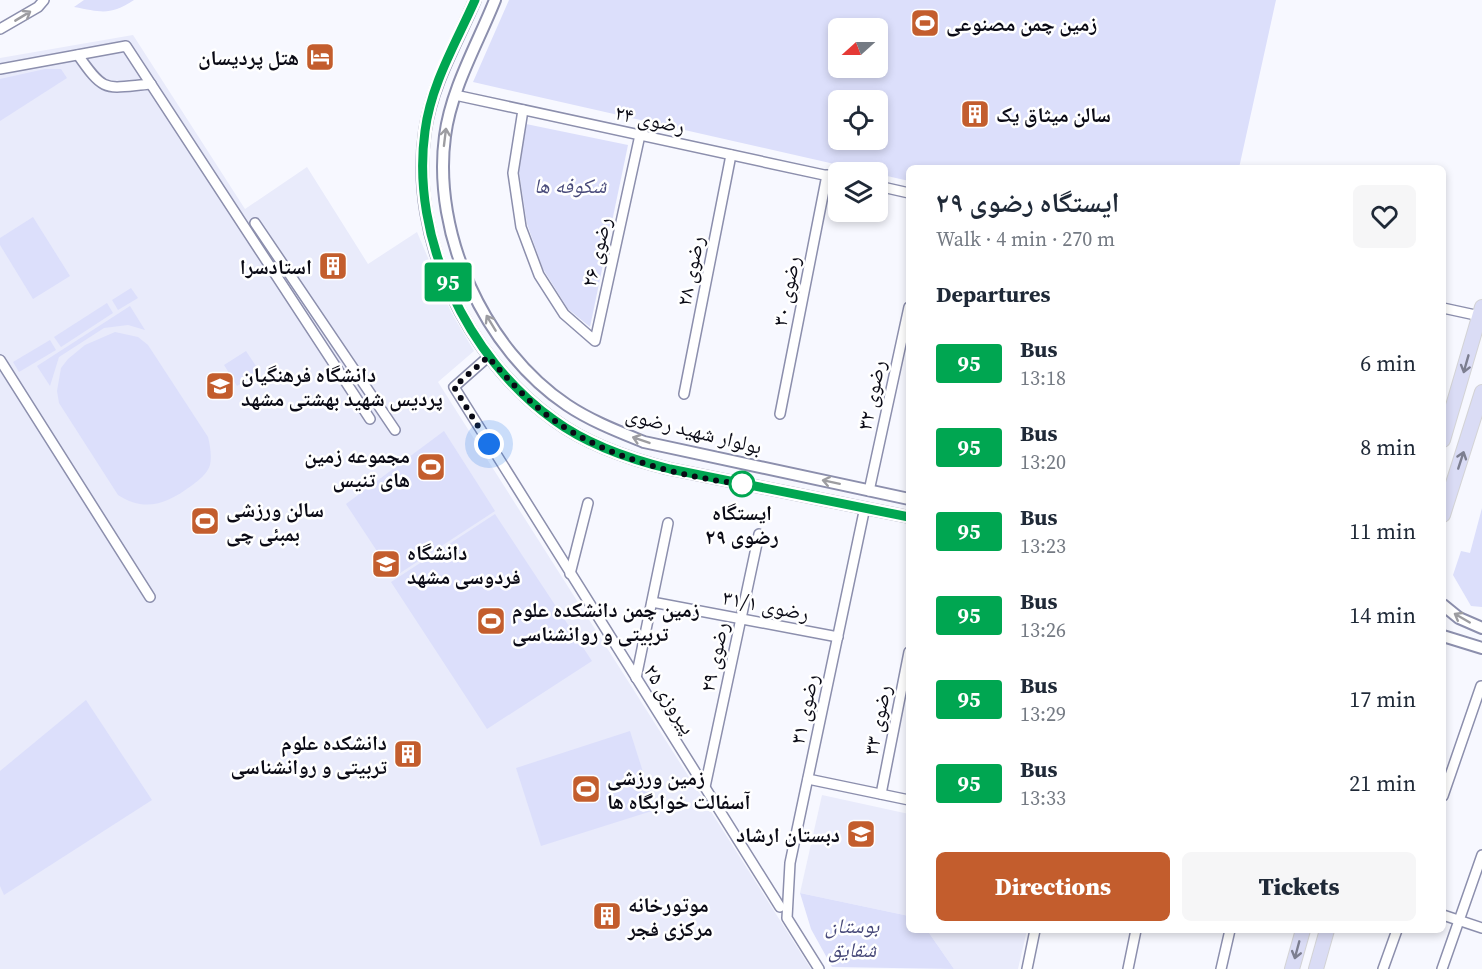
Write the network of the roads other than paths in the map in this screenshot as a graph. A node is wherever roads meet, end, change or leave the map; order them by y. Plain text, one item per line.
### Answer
1 (44, 0) edge
2 (475, 0) edge
3 (495, 0) edge
4 (0, 29) edge
5 (78, 55) junction
6 (0, 69) edge
7 (151, 84) junction
8 (455, 95) junction
9 (523, 110) junction
10 (640, 135) junction
11 (731, 155) junction
12 (827, 176) joint
13 (888, 188) edge
14 (906, 192) edge
15 (255, 223) dead end
16 (1446, 308) edge
17 (1481, 312) edge
18 (906, 321) edge
19 (488, 357) junction
20 (0, 360) edge
21 (1482, 392) edge
22 (684, 393) dead end
23 (780, 414) dead end
24 (370, 420) dead end
25 (395, 430) dead end
26 (1446, 430) edge
27 (869, 490) junction
28 (906, 498) edge
29 (588, 503) dead end
30 (1446, 506) edge
31 (865, 507) junction
32 (906, 516) edge
33 (668, 524) dead end
34 (759, 534) dead end
35 (570, 574) junction
36 (150, 597) dead end
37 (652, 602) junction
38 (1446, 607) edge
39 (741, 619) junction
40 (1482, 628) edge
41 (838, 637) junction
42 (1446, 637) edge
43 (1482, 648) edge
44 (906, 667) edge
45 (636, 678) junction
46 (1481, 686) edge
47 (808, 779) junction
48 (705, 787) junction
49 (1446, 787) edge
50 (881, 794) junction
51 (906, 799) edge
52 (1482, 855) edge
53 (780, 907) dead end
54 (1446, 916) edge
55 (1459, 920) junction
56 (1482, 928) edge
57 (1034, 933) edge
58 (1135, 933) edge
59 (1229, 933) edge
60 (1302, 933) edge
61 (1326, 933) edge
62 (1396, 933) edge
63 (819, 969) edge
64 (1027, 969) edge
65 (1128, 969) edge
66 (1221, 969) edge
67 (1292, 969) edge
68 (1316, 969) edge
69 (1383, 969) edge
70 (1442, 969) edge

4 -> 1 street
2 - 19 street, بولوار شهید رضوی
3 - 8 street, بولوار شهید رضوی
5 - 6 street
5 - 7 street
5 - 7 street
7 - 24 street
8 - 9 street, رضوی ۲۴
27 -> 8 street, بولوار شهید رضوی
9 - 10 street, رضوی ۲۴
9 - 10 street, رضوی ۲۶
10 - 11 street, رضوی ۲۴
11 - 12 street, رضوی ۲۴
11 - 22 street, رضوی ۲۸
12 - 23 street, رضوی ۳۰
13 - 14 street
15 - 25 street
16 - 17 street
17 -> 26 main road
18 - 27 street, رضوی ۳۲
19 - 31 street, بولوار شهید رضوی
19 - 35 street, پیروزی ۲۵
20 - 36 street
30 -> 21 main road
27 - 28 street, بولوار شهید رضوی
27 - 31 street
29 - 35 street
31 - 32 street, بولوار شهید رضوی
31 - 41 street, رضوی ۳۱
33 - 37 street
34 - 39 street, رضوی ۲۹
35 - 45 street, پیروزی ۲۵
37 - 39 street, رضوی ۳۱/۱
37 - 45 street
40 -> 38 street
39 - 41 street, رضوی ۳۱/۱
39 - 48 street, رضوی ۲۹
41 - 47 street, رضوی ۳۱
42 - 43 street
44 - 50 street, رضوی ۳۳
45 - 48 street, پیروزی ۲۵
46 - 49 street
47 - 50 street
47 - 63 street, رضوی ۳۱
48 - 53 street, پیروزی ۲۵
50 - 51 street
52 - 55 street
54 - 55 street
55 - 56 street
55 - 70 street
57 - 64 street
58 - 65 street
59 - 66 street
60 -> 67 main road
61 - 68 main road
62 - 69 street

